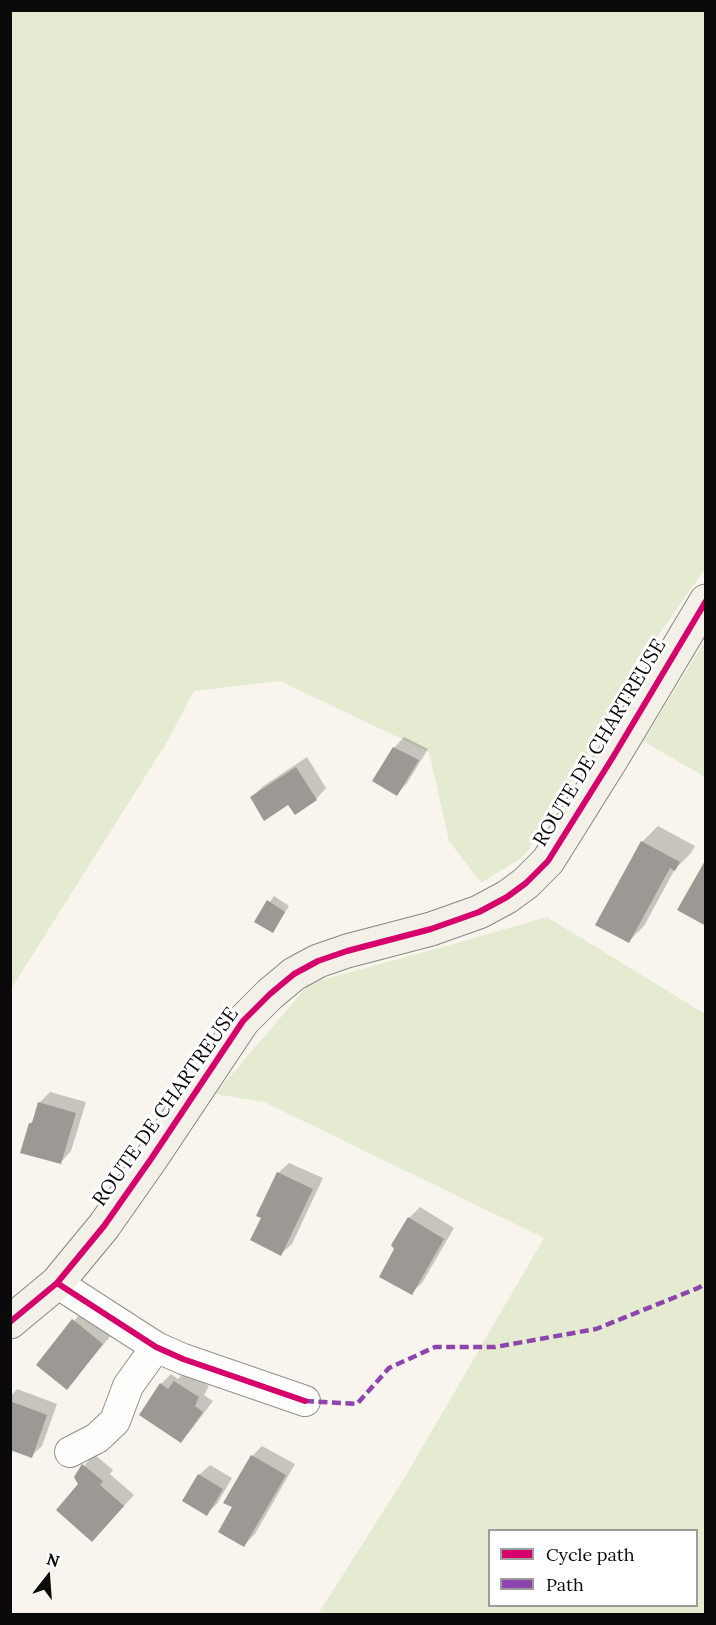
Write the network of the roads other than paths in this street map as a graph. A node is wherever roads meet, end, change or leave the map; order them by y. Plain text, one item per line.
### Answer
1 (705, 601) edge
2 (57, 1283) junction
3 (10, 1322) edge
4 (156, 1347) junction
5 (305, 1401) dead end
6 (70, 1452) dead end

1 - 2 main road, ROUTE DE CHARTREUSE
2 - 3 main road, ROUTE DE CHARTREUSE
2 - 4 street
4 - 5 street
4 - 6 street

